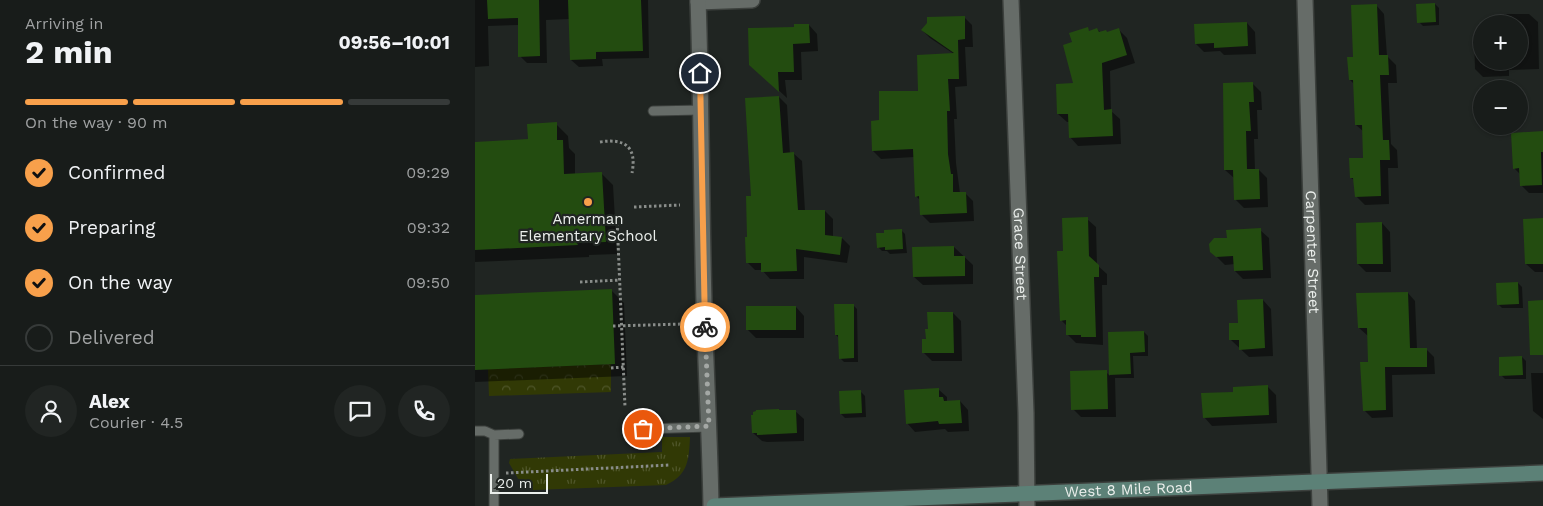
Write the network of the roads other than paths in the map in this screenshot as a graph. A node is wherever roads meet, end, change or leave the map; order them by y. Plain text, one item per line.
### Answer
1 (752, 0) edge
2 (1011, 0) edge
3 (1305, 0) edge
4 (698, 1) edge
5 (701, 110) junction
6 (653, 111) dead end
7 (709, 426) junction
8 (643, 429) dead end
9 (475, 431) edge
10 (519, 434) dead end
11 (494, 435) junction
12 (1543, 473) edge
13 (1319, 482) junction
14 (1027, 500) edge
15 (495, 506) edge
16 (712, 506) edge
17 (1320, 506) edge

1 - 4 street
2 - 14 street, Grace Street
3 - 13 street, Carpenter Street
4 - 5 street
5 - 6 lane
5 - 7 street
7 - 8 lane
7 - 16 street
9 - 11 lane
10 - 11 lane
11 - 15 lane
12 - 13 main road, West 8 Mile Road
13 - 14 main road, West 8 Mile Road
13 - 17 street, Carpenter Street
14 - 16 main road, West 8 Mile Road

